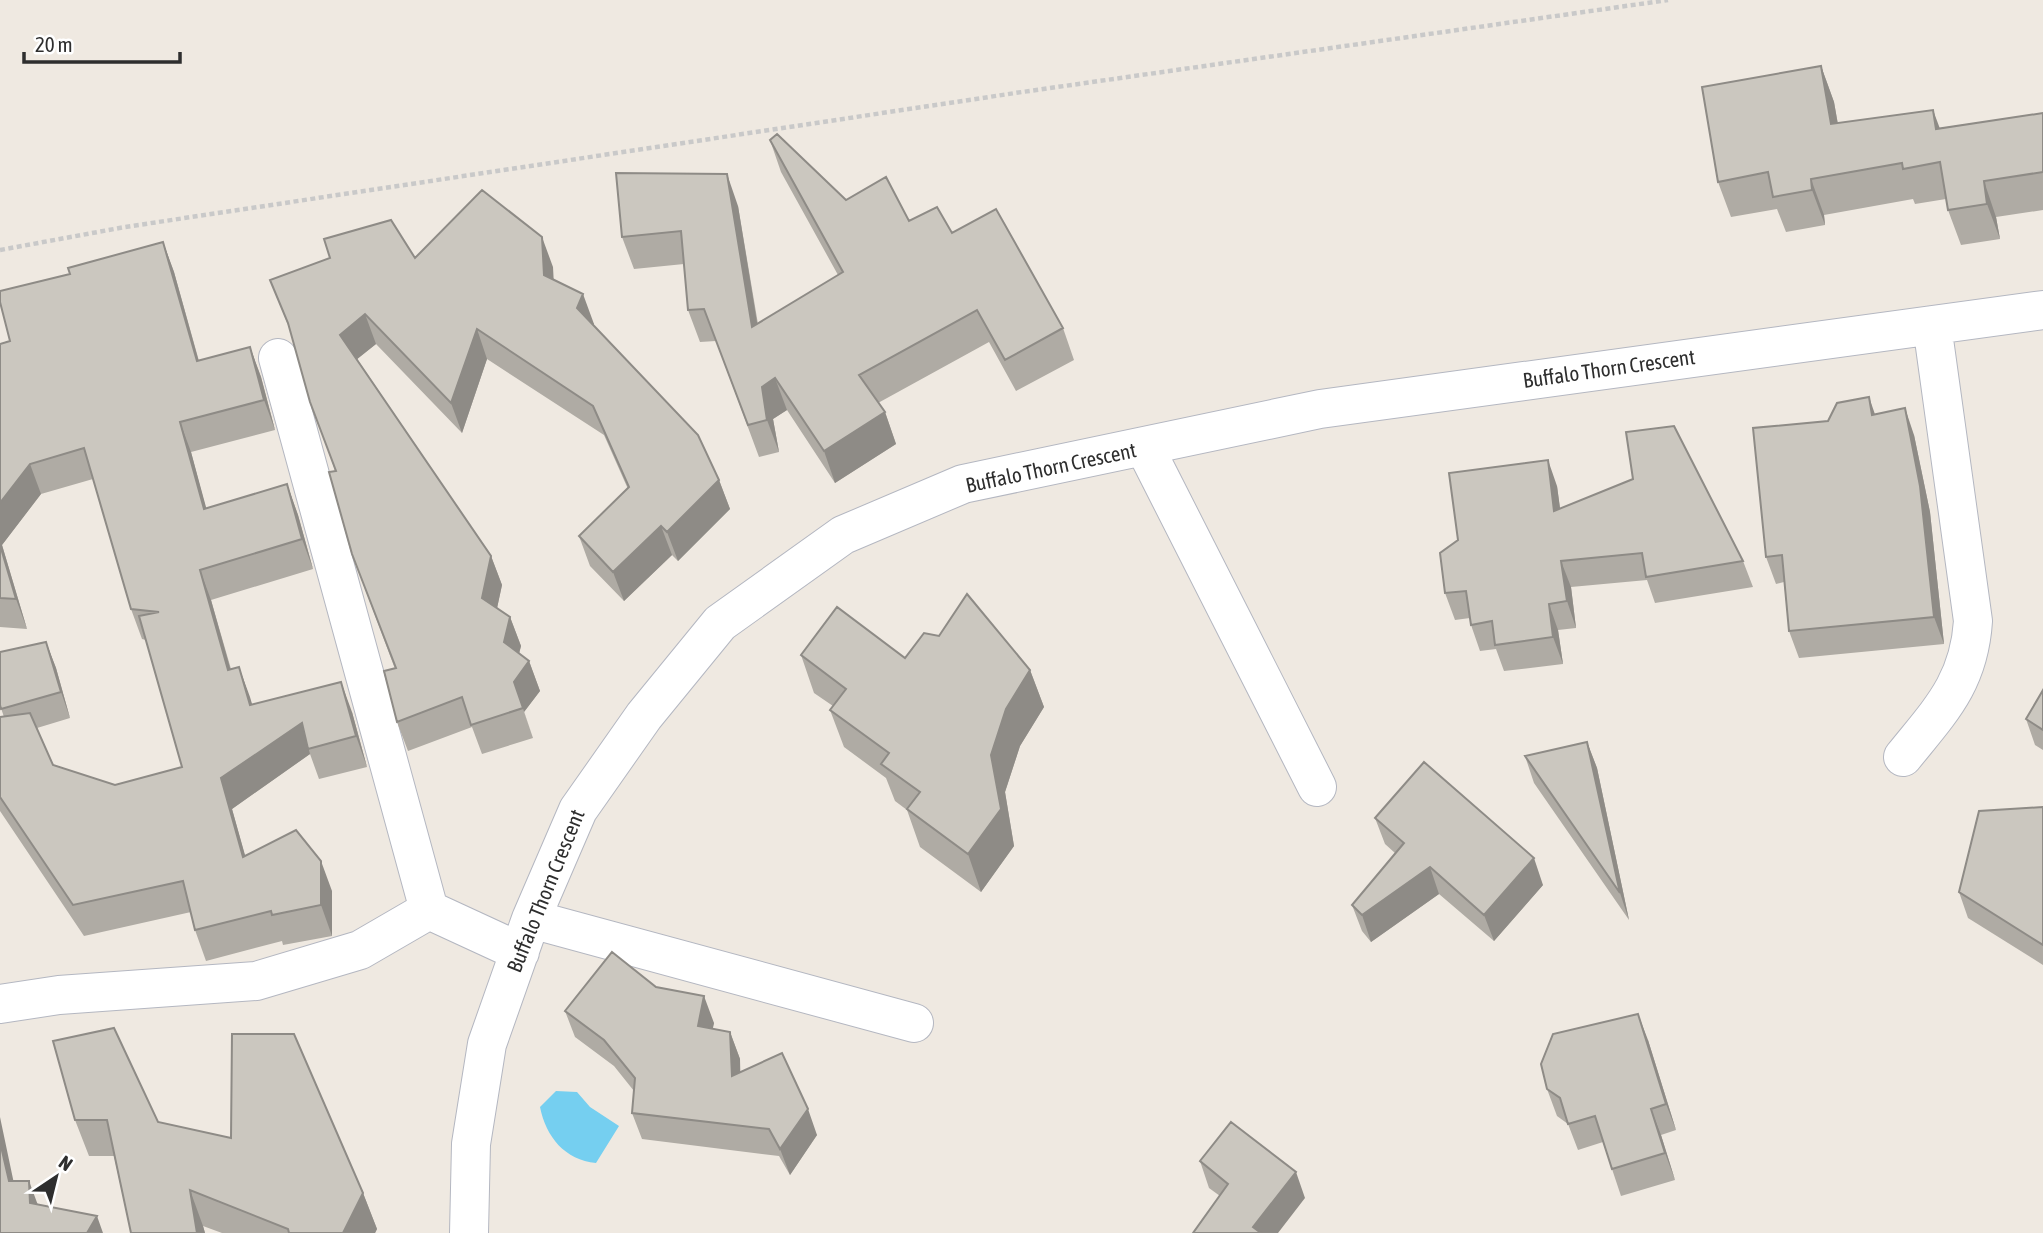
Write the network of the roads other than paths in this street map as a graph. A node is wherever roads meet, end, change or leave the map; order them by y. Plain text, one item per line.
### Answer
1 (2043, 310) edge
2 (1932, 325) junction
3 (278, 358) dead end
4 (1145, 448) junction
5 (1903, 757) dead end
6 (1317, 787) dead end
7 (429, 911) junction
8 (525, 936) junction
9 (0, 1004) edge
10 (914, 1023) dead end
11 (469, 1233) edge

1 - 2 street, Buffalo Thorn Crescent
2 - 4 street, Buffalo Thorn Crescent
2 - 5 street
3 - 7 street
4 - 6 street
4 - 8 street, Buffalo Thorn Crescent
7 - 8 street
7 - 9 street
8 - 10 street
8 - 11 street, Buffalo Thorn Crescent

